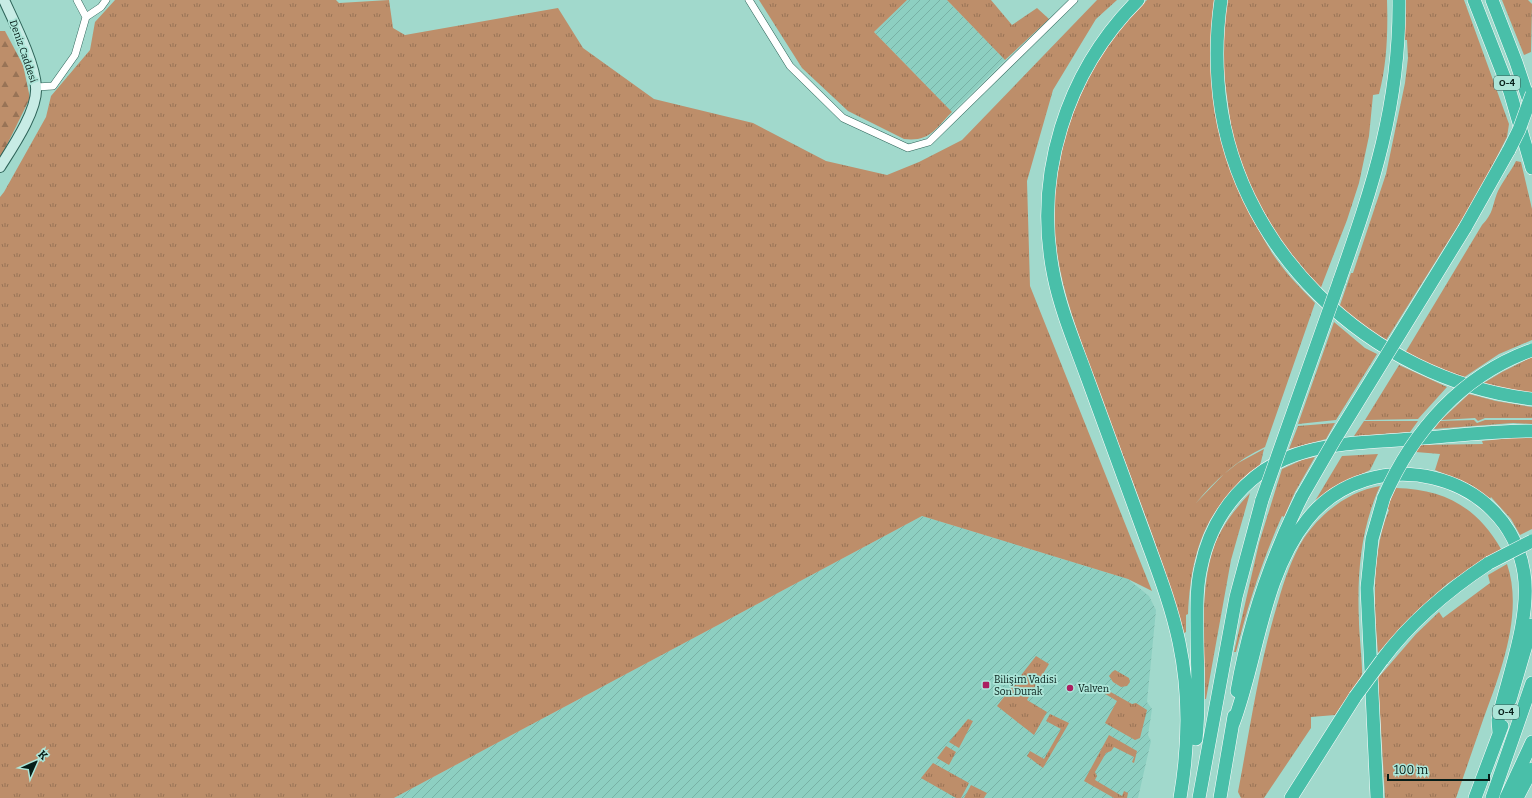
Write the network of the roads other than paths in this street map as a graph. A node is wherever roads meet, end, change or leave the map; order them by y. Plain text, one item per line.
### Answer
1 (4, 0) edge
2 (77, 0) edge
3 (106, 0) edge
4 (749, 0) edge
5 (1074, 0) edge
6 (1138, 0) edge
7 (1221, 0) edge
8 (1398, 0) edge
9 (1474, 0) edge
10 (1492, 0) edge
11 (86, 17) junction
12 (36, 87) junction
13 (1532, 93) edge
14 (1532, 111) edge
15 (0, 167) edge
16 (1532, 168) edge
17 (1532, 350) edge
18 (1532, 399) edge
19 (1532, 431) edge
20 (1532, 541) edge
21 (1532, 625) edge
22 (1532, 683) edge
23 (1233, 724) junction
24 (1499, 733) junction
25 (1532, 742) edge
26 (1532, 769) edge
27 (1180, 798) edge
28 (1188, 798) edge
29 (1199, 798) edge
30 (1220, 798) edge
31 (1291, 798) edge
32 (1377, 798) edge
33 (1475, 798) edge
34 (1492, 798) edge
35 (1506, 798) edge
36 (1517, 798) edge

1 - 12 main road, Deniz Caddesi
2 - 11 street
3 - 11 street
4 - 5 street
6 - 27 highway
7 - 18 highway
8 - 29 highway, bridge
9 - 16 highway, O-4
10 - 14 highway, O-4
11 - 12 street
12 - 15 main road, Deniz Caddesi
13 - 23 highway, bridge
17 - 32 highway, bridge
19 - 28 highway
20 - 31 highway, bridge
21 - 24 highway, O-4
22 - 34 highway, O-4
23 - 24 highway
23 - 30 highway
24 - 33 highway, O-4
25 - 35 highway
26 - 36 highway

